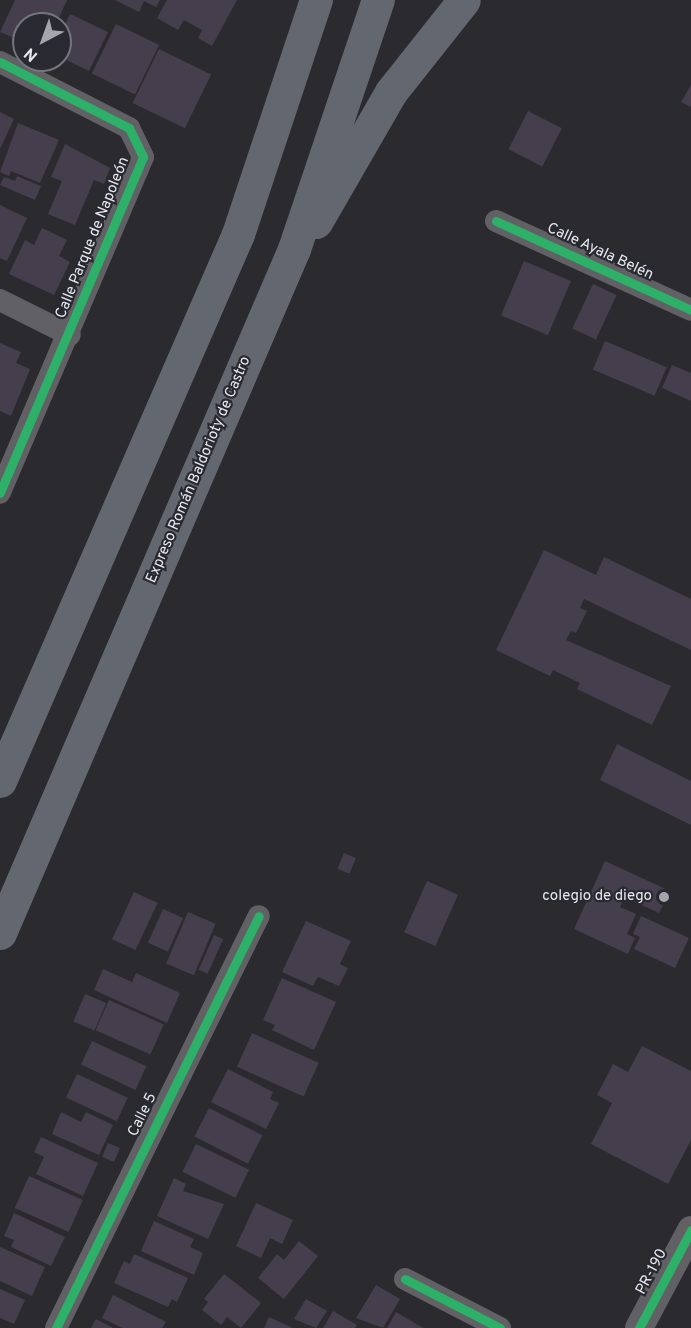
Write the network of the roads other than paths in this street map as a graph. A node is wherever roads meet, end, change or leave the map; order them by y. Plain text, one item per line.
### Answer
1 (316, 0) edge
2 (378, 0) edge
3 (464, 0) edge
4 (0, 62) edge
5 (496, 220) dead end
6 (294, 249) junction
7 (0, 300) edge
8 (691, 310) edge
9 (70, 334) junction
10 (0, 493) edge
11 (0, 782) edge
12 (259, 916) dead end
13 (0, 933) edge
14 (691, 1230) edge
15 (405, 1279) dead end
16 (56, 1328) edge
17 (500, 1328) edge
18 (639, 1328) edge

1 - 11 highway
2 - 6 highway, Expreso Román Baldorioty de Castro
3 - 6 highway
4 - 9 street, Calle Parque de Napoleón
5 - 8 street, Calle Ayala Belén
6 - 13 highway, Expreso Román Baldorioty de Castro
7 - 9 street
9 - 10 street, Calle Parque de Napoleón
12 - 16 street, Calle 5
14 - 18 street, PR-190 / PR-190
15 - 17 street

